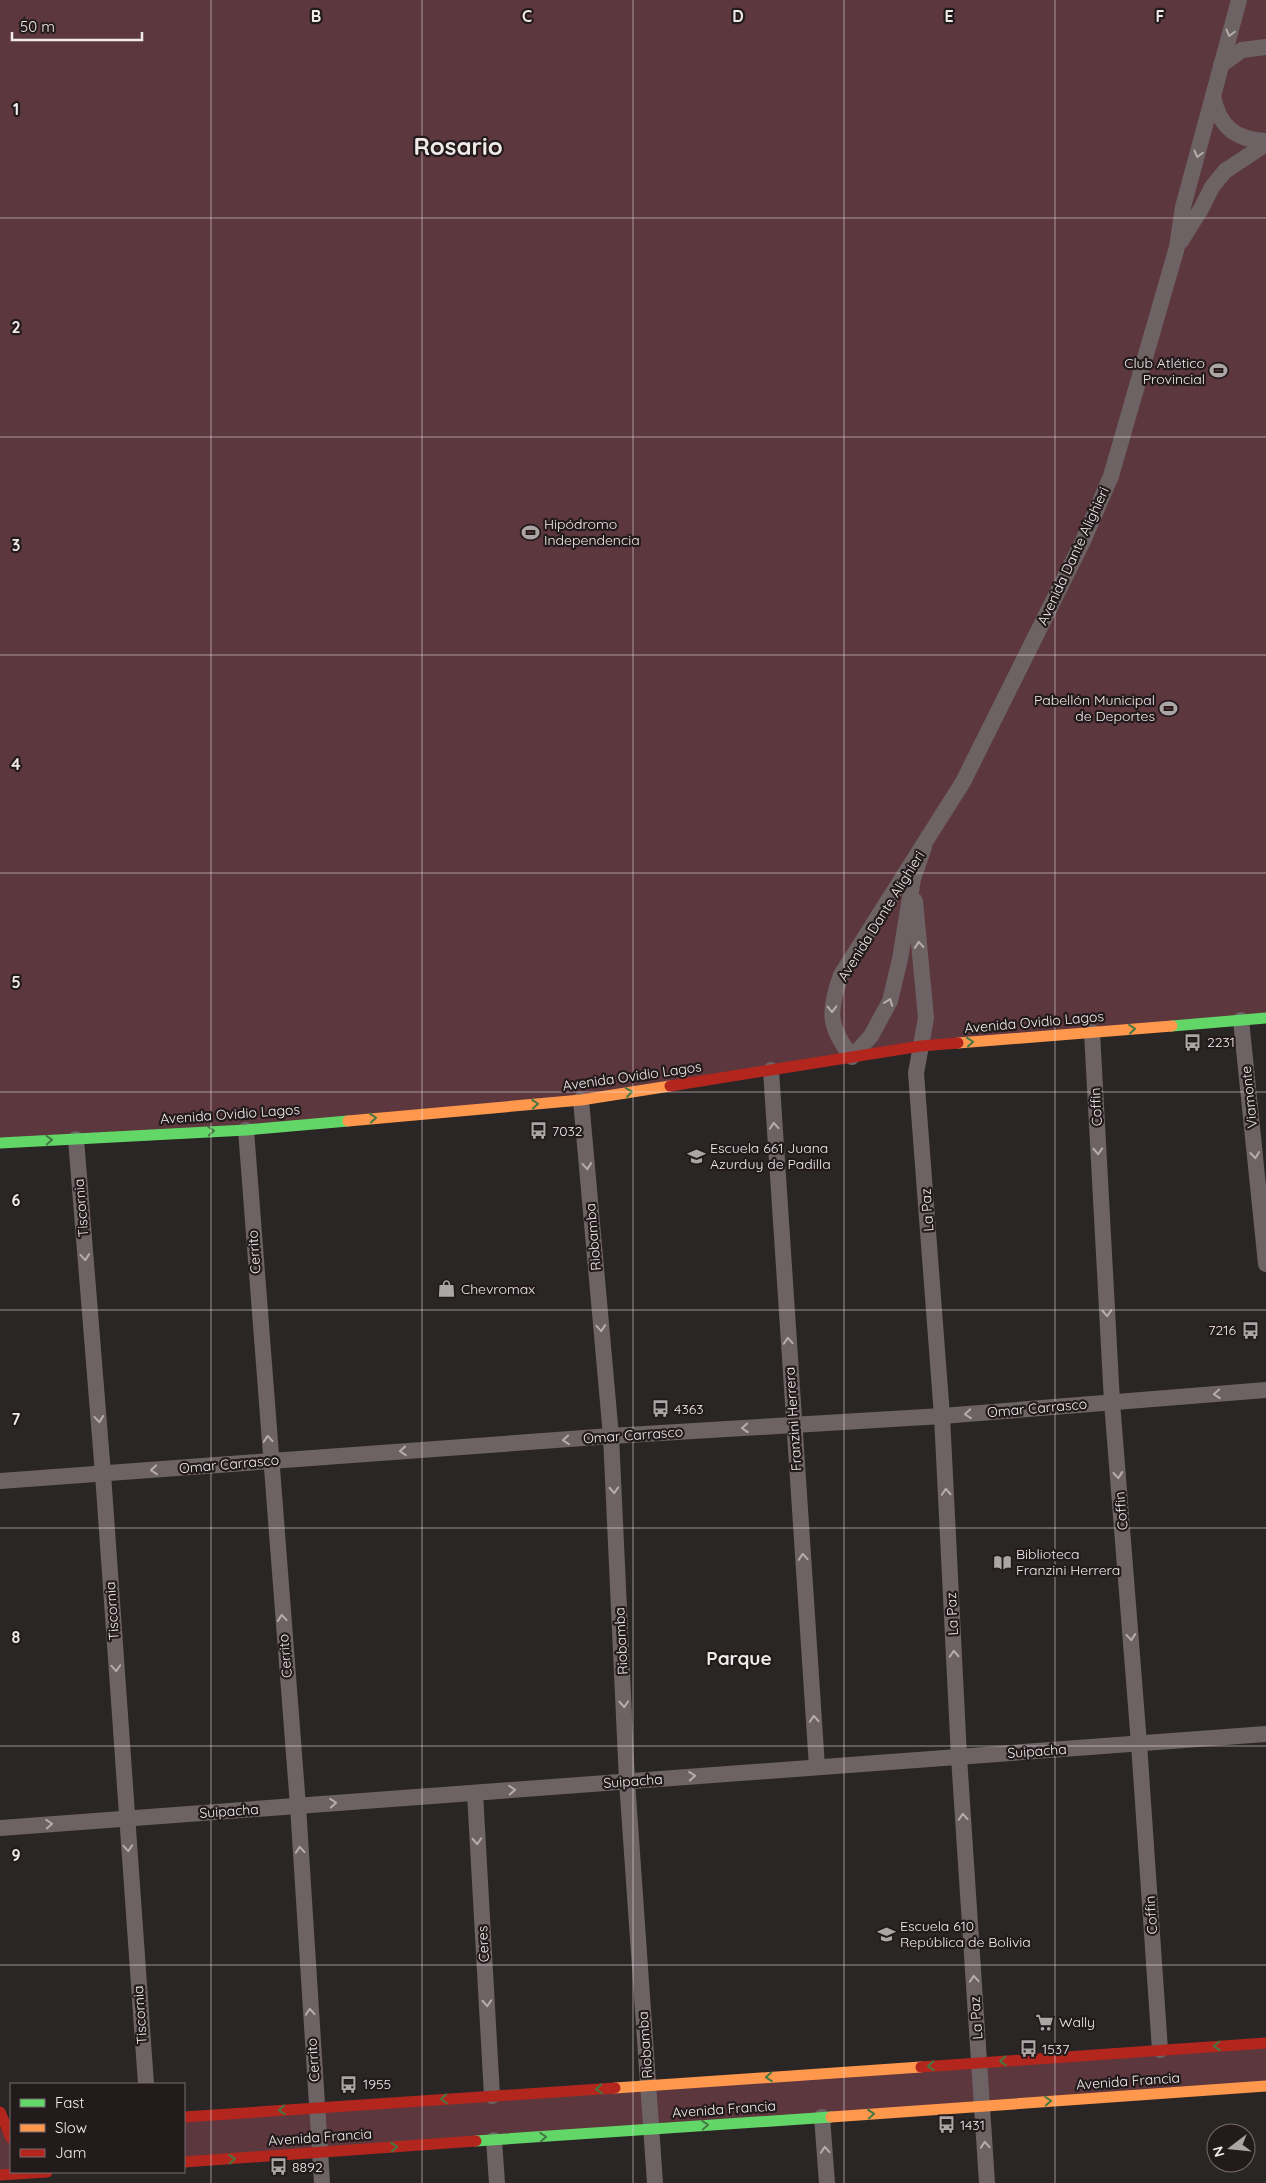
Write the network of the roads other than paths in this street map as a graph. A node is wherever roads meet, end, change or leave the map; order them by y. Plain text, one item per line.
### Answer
1 (1239, 0) edge
2 (1266, 46) edge
3 (1222, 65) junction
4 (1213, 96) junction
5 (1266, 142) edge
6 (1177, 247) junction
7 (924, 846) junction
8 (913, 880) junction
9 (1266, 1018) edge
10 (1242, 1020) junction
11 (1092, 1032) junction
12 (921, 1046) junction
13 (852, 1057) junction
14 (771, 1070) junction
15 (580, 1100) junction
16 (246, 1130) junction
17 (76, 1139) junction
18 (0, 1143) edge
19 (1266, 1264) edge
20 (1266, 1390) edge
21 (1112, 1402) junction
22 (942, 1416) junction
23 (794, 1424) junction
24 (611, 1436) junction
25 (270, 1461) junction
26 (103, 1474) junction
27 (0, 1481) edge
28 (1266, 1734) edge
29 (1139, 1744) junction
30 (959, 1757) junction
31 (817, 1768) junction
32 (627, 1781) junction
33 (475, 1793) junction
34 (298, 1806) junction
35 (126, 1818) junction
36 (0, 1828) edge
37 (1266, 2043) edge
38 (1160, 2050) junction
39 (979, 2062) junction
40 (146, 2083) edge
41 (648, 2085) junction
42 (1266, 2086) edge
43 (492, 2096) junction
44 (982, 2106) junction
45 (316, 2108) junction
46 (0, 2112) edge
47 (185, 2117) edge
48 (822, 2117) junction
49 (651, 2129) junction
50 (7, 2131) edge
51 (494, 2140) junction
52 (319, 2152) junction
53 (185, 2162) edge
54 (42, 2173) edge
55 (0, 2175) edge
56 (28, 2176) edge
57 (322, 2183) edge
58 (497, 2183) edge
59 (655, 2183) edge
60 (827, 2183) edge
61 (988, 2183) edge

1 -> 3 street
2 - 3 street
3 - 4 street, Avenida Dante Alighieri
4 - 5 street
4 -> 6 street, Avenida Dante Alighieri
5 - 6 street, Avenida Dante Alighieri
6 - 7 street, Avenida Dante Alighieri
7 - 8 street, Avenida Dante Alighieri
7 -> 13 street, Avenida Dante Alighieri
12 -> 8 street, Avenida Dante Alighieri
13 -> 8 street, Avenida Dante Alighieri
9 - 10 main road, Avenida Ovidio Lagos
11 -> 10 main road, Avenida Ovidio Lagos
10 -> 19 street, Viamonte
12 -> 11 main road, Avenida Ovidio Lagos
11 -> 21 street, Coffin
12 - 13 main road, Avenida Ovidio Lagos
12 - 22 street, La Paz
13 - 14 main road, Avenida Ovidio Lagos
15 -> 14 main road, Avenida Ovidio Lagos
23 -> 14 street, Franzini Herrera
16 -> 15 main road, Avenida Ovidio Lagos
15 -> 24 street, Riobamba
17 -> 16 main road, Avenida Ovidio Lagos
25 -> 16 street, Cerrito
18 -> 17 main road, Avenida Ovidio Lagos
17 -> 26 street, Tiscornia
20 -> 21 street, Omar Carrasco
21 -> 22 street, Omar Carrasco
21 -> 29 street, Coffin
22 - 23 street, Omar Carrasco
30 -> 22 street, La Paz
23 -> 24 street, Omar Carrasco
31 -> 23 street, Franzini Herrera
24 -> 25 street, Omar Carrasco
24 -> 32 street, Riobamba
25 -> 26 street, Omar Carrasco
34 -> 25 street, Cerrito
26 - 27 street, Omar Carrasco
26 -> 35 street, Tiscornia
28 - 29 street, Suipacha
29 - 30 street, Suipacha
29 - 38 street, Coffin
30 - 31 street, Suipacha
39 -> 30 street, La Paz
32 -> 31 street, Suipacha
33 -> 32 street, Suipacha
32 - 41 street, Riobamba
34 -> 33 street, Suipacha
33 -> 43 street, Ceres
34 - 35 street, Suipacha
45 -> 34 street, Cerrito
36 -> 35 street, Suipacha
35 -> 40 street, Tiscornia
37 -> 38 main road, Avenida Francia
38 -> 39 main road, Avenida Francia
39 -> 41 main road, Avenida Francia
39 - 44 street, La Paz
41 -> 43 main road, Avenida Francia
41 - 49 street, Riobamba
44 -> 42 main road, Avenida Francia
43 -> 45 main road, Avenida Francia
48 -> 44 main road, Avenida Francia
61 -> 44 street, La Paz
45 -> 47 main road, Avenida Francia
45 - 52 street, Cerrito
46 - 50 main road
49 -> 48 main road, Avenida Francia
60 -> 48 street
51 -> 49 main road, Avenida Francia
49 - 59 street, Riobamba
52 -> 51 main road, Avenida Francia
51 - 58 street
53 -> 52 main road, Avenida Francia
52 - 57 street, Cerrito
54 - 56 main road
55 - 56 main road

